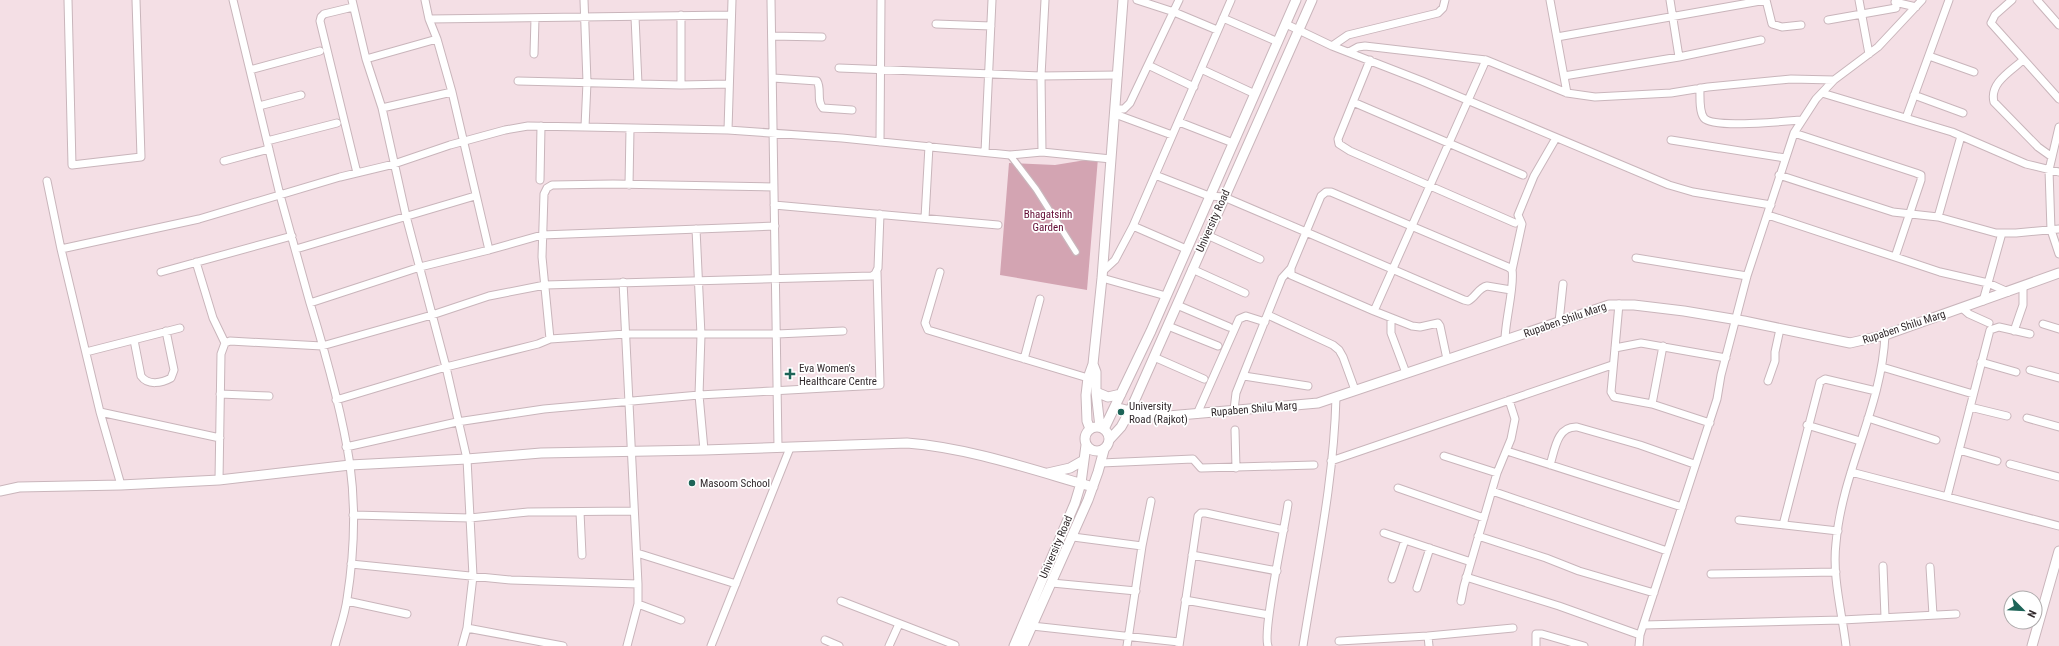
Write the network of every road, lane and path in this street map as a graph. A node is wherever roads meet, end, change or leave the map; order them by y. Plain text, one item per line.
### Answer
1 (68, 0) edge
2 (136, 0) edge
3 (233, 0) edge
4 (425, 0) edge
5 (584, 0) edge
6 (732, 0) edge
7 (771, 0) edge
8 (881, 0) edge
9 (992, 0) edge
10 (1045, 0) edge
11 (1122, 0) edge
12 (1137, 0) edge
13 (1179, 0) edge
14 (1231, 0) edge
15 (1296, 0) edge
16 (1312, 0) edge
17 (1448, 0) edge
18 (1550, 0) edge
19 (1670, 0) edge
20 (1766, 0) edge
21 (1859, 0) edge
22 (1922, 0) edge
23 (1949, 0) edge
24 (2012, 0) edge
25 (2037, 0) edge
26 (352, 4) edge
27 (1916, 7) junction
28 (1174, 12) junction
29 (681, 15) junction
30 (731, 15) junction
31 (1862, 15) junction
32 (584, 17) junction
33 (635, 17) junction
34 (1673, 17) junction
35 (535, 18) junction
36 (1223, 18) junction
37 (429, 19) junction
38 (1828, 20) dead end
39 (936, 24) dead end
40 (1286, 24) junction
41 (1801, 24) dead end
42 (2059, 25) edge
43 (991, 26) junction
44 (1217, 30) junction
45 (1298, 30) junction
46 (772, 36) junction
47 (822, 37) dead end
48 (1557, 37) junction
49 (437, 39) junction
50 (1761, 40) dead end
51 (1278, 42) junction
52 (1332, 46) junction
53 (320, 52) dead end
54 (1349, 52) junction
55 (534, 54) dead end
56 (1869, 54) junction
57 (1928, 56) junction
58 (1679, 57) junction
59 (366, 59) junction
60 (1370, 60) junction
61 (1486, 60) junction
62 (2023, 60) junction
63 (1148, 65) junction
64 (839, 68) dead end
65 (1201, 69) junction
66 (250, 70) junction
67 (880, 70) junction
68 (1974, 72) dead end
69 (989, 74) junction
70 (1118, 75) junction
71 (1041, 76) junction
72 (1564, 76) junction
73 (772, 78) junction
74 (1834, 80) junction
75 (518, 81) dead end
76 (587, 82) junction
77 (638, 84) junction
78 (729, 84) junction
79 (681, 85) junction
80 (1194, 87) junction
81 (1700, 88) junction
82 (452, 92) junction
83 (1567, 93) junction
84 (1822, 93) junction
85 (1255, 94) junction
86 (1914, 95) junction
87 (301, 96) dead end
88 (2059, 99) edge
89 (1467, 101) junction
90 (1353, 102) junction
91 (259, 106) junction
92 (382, 108) junction
93 (852, 110) dead end
94 (1115, 112) junction
95 (1964, 113) dead end
96 (1906, 118) junction
97 (1801, 120) junction
98 (1179, 122) junction
99 (337, 123) dead end
100 (541, 126) junction
101 (585, 127) junction
102 (2059, 127) edge
103 (630, 129) junction
104 (728, 130) junction
105 (773, 133) junction
106 (1794, 133) junction
107 (1172, 135) junction
108 (1961, 136) junction
109 (1556, 138) junction
110 (1671, 140) dead end
111 (267, 141) junction
112 (463, 142) junction
113 (880, 142) junction
114 (1233, 143) junction
115 (1449, 143) junction
116 (929, 146) junction
117 (269, 149) junction
118 (986, 152) junction
119 (1042, 152) junction
120 (1010, 155) junction
121 (2052, 157) junction
122 (1785, 158) junction
123 (1112, 159) junction
124 (224, 161) dead end
125 (394, 164) junction
126 (2049, 170) junction
127 (2059, 172) edge
128 (358, 173) junction
129 (1779, 174) junction
130 (1155, 175) junction
131 (1523, 175) dead end
132 (540, 180) dead end
133 (47, 181) dead end
134 (629, 185) junction
135 (1431, 185) junction
136 (774, 187) junction
137 (280, 195) junction
138 (475, 196) junction
139 (1209, 196) junction
140 (1224, 197) junction
141 (774, 205) junction
142 (1771, 205) junction
143 (880, 214) junction
144 (1768, 215) junction
145 (1909, 215) junction
146 (406, 216) junction
147 (1938, 217) junction
148 (925, 218) junction
149 (1515, 223) dead end
150 (998, 225) dead end
151 (775, 226) junction
152 (1133, 226) junction
153 (1410, 227) junction
154 (696, 229) junction
155 (2055, 230) edge
156 (1306, 232) junction
157 (2002, 233) junction
158 (542, 235) junction
159 (1207, 235) junction
160 (292, 236) junction
161 (61, 249) junction
162 (296, 249) junction
163 (1186, 249) junction
164 (489, 250) junction
165 (1076, 252) dead end
166 (2059, 254) edge
167 (1894, 257) junction
168 (1636, 258) dead end
169 (1260, 259) dead end
170 (196, 262) junction
171 (420, 267) junction
172 (1291, 268) junction
173 (1192, 269) junction
174 (1392, 269) junction
175 (1512, 270) junction
176 (161, 272) dead end
177 (877, 272) junction
178 (940, 272) dead end
179 (2059, 273) edge
180 (1102, 275) junction
181 (1747, 276) junction
182 (776, 278) junction
183 (697, 280) junction
184 (624, 282) junction
185 (1988, 283) junction
186 (1563, 284) dead end
187 (544, 285) junction
188 (2023, 287) junction
189 (1511, 290) junction
190 (2008, 292) junction
191 (1245, 293) dead end
192 (1166, 296) junction
193 (1040, 299) dead end
194 (1983, 301) junction
195 (310, 303) junction
196 (1619, 304) junction
197 (1177, 305) junction
198 (1962, 308) junction
199 (1374, 311) junction
200 (432, 315) junction
201 (1391, 318) junction
202 (1267, 319) junction
203 (1735, 320) junction
204 (1559, 322) junction
205 (1989, 323) dead end
206 (2043, 324) dead end
207 (1168, 326) junction
208 (1229, 327) dead end
209 (180, 328) dead end
210 (1780, 329) junction
211 (2059, 329) edge
212 (843, 331) dead end
213 (2014, 331) junction
214 (166, 332) junction
215 (626, 334) junction
216 (777, 334) junction
217 (2030, 334) dead end
218 (701, 335) junction
219 (1885, 335) junction
220 (550, 339) junction
221 (134, 340) junction
222 (1505, 340) junction
223 (225, 343) junction
224 (322, 346) junction
225 (1218, 346) dead end
226 (1663, 346) junction
227 (1615, 348) junction
228 (86, 352) junction
229 (1154, 357) junction
230 (1024, 358) junction
231 (1726, 358) junction
232 (1447, 359) junction
233 (1981, 362) junction
234 (1093, 364) junction
235 (1612, 365) junction
236 (446, 367) junction
237 (1882, 367) junction
238 (2030, 370) dead end
239 (2016, 372) dead end
240 (1406, 373) junction
241 (1244, 376) junction
242 (1088, 378) junction
243 (2059, 378) edge
244 (1204, 379) dead end
245 (1768, 381) dead end
246 (1308, 386) dead end
247 (1355, 390) junction
248 (1876, 391) junction
249 (777, 392) junction
250 (1096, 392) junction
251 (220, 394) junction
252 (1121, 394) junction
253 (1973, 394) junction
254 (699, 395) junction
255 (269, 396) dead end
256 (1336, 397) junction
257 (336, 400) junction
258 (1509, 400) junction
259 (628, 402) junction
260 (1652, 404) junction
261 (1115, 407) junction
262 (1970, 407) junction
263 (1234, 410) junction
264 (1130, 411) junction
265 (100, 412) junction
266 (1197, 414) junction
267 (2007, 416) dead end
268 (1868, 418) junction
269 (2027, 418) dead end
270 (457, 422) junction
271 (1710, 422) junction
272 (1807, 426) junction
273 (2059, 427) edge
274 (1102, 428) junction
275 (1090, 429) junction
276 (1235, 430) dead end
277 (220, 438) junction
278 (1110, 439) junction
279 (1936, 440) dead end
280 (1860, 441) junction
281 (1086, 445) junction
282 (346, 447) junction
283 (778, 447) junction
284 (790, 448) junction
285 (704, 450) junction
286 (1104, 450) junction
287 (1959, 450) junction
288 (1507, 451) junction
289 (630, 452) junction
290 (1444, 456) dead end
291 (467, 459) junction
292 (1084, 460) junction
293 (1331, 461) junction
294 (1997, 461) dead end
295 (1101, 463) junction
296 (1694, 464) junction
297 (2010, 464) dead end
298 (350, 465) junction
299 (1314, 465) dead end
300 (1550, 466) junction
301 (1236, 468) junction
302 (1851, 472) junction
303 (1497, 473) junction
304 (1045, 474) junction
305 (2059, 477) edge
306 (219, 480) junction
307 (1081, 483) junction
308 (121, 485) junction
309 (1093, 487) junction
310 (1398, 488) dead end
311 (0, 491) edge
312 (1492, 491) junction
313 (1947, 497) junction
314 (1151, 501) dead end
315 (1288, 504) dead end
316 (1682, 506) junction
317 (634, 511) junction
318 (580, 512) junction
319 (353, 516) junction
320 (470, 518) junction
321 (1484, 518) junction
322 (1739, 520) dead end
323 (1783, 525) junction
324 (2059, 526) edge
325 (1284, 530) junction
326 (1838, 531) junction
327 (1384, 533) dead end
328 (1478, 536) junction
329 (1073, 537) junction
330 (1404, 540) junction
331 (1142, 546) junction
332 (1430, 548) junction
333 (1667, 551) junction
334 (637, 554) junction
335 (582, 555) dead end
336 (1192, 555) junction
337 (2058, 556) edge
338 (1470, 562) junction
339 (351, 564) junction
340 (1883, 566) dead end
341 (1930, 567) dead end
342 (1277, 571) junction
343 (1836, 572) junction
344 (1710, 574) dead end
345 (473, 576) junction
346 (1466, 577) junction
347 (1392, 578) dead end
348 (1052, 583) junction
349 (638, 584) junction
350 (736, 584) junction
351 (1417, 588) dead end
352 (1136, 591) junction
353 (1654, 594) junction
354 (1185, 600) junction
355 (1461, 600) dead end
356 (347, 601) junction
357 (841, 602) dead end
358 (638, 604) junction
359 (407, 614) dead end
360 (1956, 614) dead end
361 (1269, 615) junction
362 (1934, 615) junction
363 (1885, 617) junction
364 (681, 620) dead end
365 (1842, 620) junction
366 (899, 624) junction
367 (1644, 625) junction
368 (1032, 626) junction
369 (467, 628) junction
370 (1513, 628) dead end
371 (1640, 635) junction
372 (1428, 636) junction
373 (1128, 637) junction
374 (825, 640) dead end
375 (1339, 642) dead end
376 (1179, 644) edge
377 (955, 645) edge
378 (335, 646) edge
379 (462, 646) edge
380 (563, 646) edge
381 (627, 646) edge
382 (711, 646) edge
383 (839, 646) edge
384 (889, 646) edge
385 (1014, 646) edge
386 (1023, 646) edge
387 (1127, 646) edge
388 (1268, 646) edge
389 (1303, 646) edge
390 (1429, 646) edge
391 (1536, 646) edge
392 (1584, 646) edge
393 (1639, 646) edge
394 (1846, 646) edge
395 (2032, 646) edge

1 - 2 street
3 - 66 street
4 - 37 street
5 - 32 street
6 - 30 street
7 - 46 street
8 - 67 street
9 - 43 street
10 - 71 street
11 - 70 street
12 - 28 street
13 - 28 street
14 - 36 street
15 - 40 street, University Road
16 - 45 street, University Road
17 - 52 street
18 - 48 street
19 - 34 street
20 - 34 street
20 - 41 street
21 - 31 street
22 - 27 street
23 - 57 street
24 - 62 street
25 - 42 street
26 - 59 street
26 - 128 street
27 - 31 street
27 - 56 street
28 - 44 street
28 - 63 street
29 - 30 street
29 - 33 street
29 - 79 street
30 - 78 street
31 - 38 street
31 - 56 street
32 - 33 street
32 - 35 street
32 - 76 street
33 - 77 street
34 - 48 street
34 - 58 street
35 - 37 street
35 - 55 street
36 - 44 street
36 - 51 street
37 - 49 street
39 - 43 street
40 - 45 street
40 - 51 street, University Road
43 - 69 street
44 - 65 street
45 - 52 street
45 - 140 street, University Road
46 - 47 street
46 - 73 street
48 - 72 street
49 - 59 street
49 - 82 street
50 - 58 street
51 - 85 street, University Road
52 - 54 street
53 - 66 street
54 - 60 street
54 - 61 street
56 - 74 street
57 - 68 street
57 - 86 street
58 - 72 street
59 - 92 street
60 - 89 street
60 - 90 street
61 - 83 street
61 - 89 street
62 - 88 street
62 - 121 street
63 - 80 street
63 - 94 street
64 - 67 street
65 - 80 street
65 - 85 street
66 - 91 street
67 - 69 street
67 - 113 street
69 - 71 street
69 - 118 street
70 - 71 street
70 - 94 street
71 - 119 street
72 - 83 street
73 - 93 street
73 - 105 street
74 - 81 street
74 - 84 street
75 - 76 street
76 - 77 street
76 - 101 street
77 - 79 street
78 - 79 street
78 - 104 street
80 - 98 street
81 - 83 street
81 - 97 street
82 - 92 street
82 - 112 street
84 - 96 street
84 - 97 street
85 - 114 street, University Road
86 - 95 street
86 - 96 street
87 - 91 street
89 - 109 street
89 - 115 street
90 - 115 street
90 - 135 street
91 - 111 street
92 - 125 street
94 - 107 street
94 - 123 street
96 - 108 street
97 - 106 street
98 - 107 street
98 - 114 street
99 - 111 street
100 - 101 street
100 - 112 street
100 - 132 street
101 - 103 street
102 - 121 street
103 - 104 street
103 - 134 street
104 - 105 street
105 - 113 street
105 - 136 street
106 - 122 street
106 - 145 street
107 - 130 street
108 - 126 street
108 - 147 street
109 - 142 street
109 - 175 street
110 - 122 street
111 - 117 street
112 - 125 street
112 - 138 street
113 - 116 street
114 - 139 street, University Road
115 - 131 street
115 - 135 street
116 - 118 street
116 - 148 street
117 - 124 street
117 - 137 street
118 - 120 street
119 - 120 street
119 - 123 street
120 - 165 street
121 - 126 street
122 - 129 street
123 - 180 street
125 - 128 street
125 - 146 street
126 - 127 street
126 - 155 street
128 - 137 street
129 - 142 street
129 - 145 street
130 - 139 street
130 - 152 street
133 - 161 street
134 - 136 street
134 - 158 street
135 - 149 street
135 - 153 street
136 - 141 street
137 - 160 street
137 - 161 street
138 - 146 street
138 - 164 street
139 - 140 street
139 - 163 street, University Road
140 - 156 street
140 - 159 street, University Road
141 - 143 street
141 - 151 street
142 - 144 street
143 - 148 street
143 - 177 street
144 - 167 street
144 - 181 street
145 - 147 street
145 - 167 street
146 - 162 street
146 - 171 street
147 - 157 street
148 - 150 street
151 - 154 street
151 - 182 street
152 - 163 street
152 - 180 street
153 - 156 street
153 - 174 street
153 - 175 street
154 - 158 street
154 - 183 street
155 - 157 street
155 - 166 street
156 - 172 street
156 - 174 street
157 - 185 street
158 - 164 street
158 - 187 street
159 - 169 street
159 - 173 street, University Road
160 - 162 street
160 - 170 street
161 - 228 street
162 - 195 street
163 - 192 street, University Road
164 - 171 street
167 - 185 street
168 - 181 street
170 - 176 street
170 - 223 street
171 - 195 street
171 - 200 street
172 - 199 street
172 - 202 street
173 - 191 street
173 - 197 street, University Road
174 - 189 street
174 - 199 street
175 - 189 street
177 - 182 street
177 - 249 street
178 - 230 street
179 - 188 street, Rupaben Shilu Marg
180 - 192 street
180 - 234 street
181 - 203 street
182 - 183 street
182 - 216 street
183 - 184 street
183 - 218 street
184 - 187 street
184 - 215 street
185 - 190 street
185 - 194 street
186 - 204 street
187 - 200 street
187 - 220 street
188 - 190 street, Rupaben Shilu Marg
188 - 213 street
189 - 222 street
190 - 194 street, Rupaben Shilu Marg
192 - 252 street, University Road
193 - 230 street
194 - 198 street, Rupaben Shilu Marg
195 - 224 street
196 - 203 street, Rupaben Shilu Marg
196 - 204 street, Rupaben Shilu Marg
196 - 227 street
197 - 207 street, University Road
197 - 208 street
198 - 205 street
198 - 219 street, Rupaben Shilu Marg
199 - 201 street
200 - 224 street
200 - 236 street
201 - 232 street
201 - 240 street
202 - 241 street
202 - 247 street
202 - 266 street
203 - 210 street, Rupaben Shilu Marg
203 - 231 street
204 - 222 street, Rupaben Shilu Marg
206 - 211 street
207 - 225 street
207 - 229 street, University Road
209 - 214 street
210 - 219 street, Rupaben Shilu Marg
210 - 245 street
212 - 216 street
213 - 217 street
213 - 233 street
214 - 221 street
214 - 221 street
215 - 218 street
215 - 220 street
215 - 259 street
216 - 218 street
216 - 249 street
218 - 254 street
219 - 237 street
220 - 236 street
221 - 228 street
222 - 232 street, Rupaben Shilu Marg
223 - 224 street
223 - 251 street
224 - 257 street
226 - 227 street
226 - 231 street
226 - 260 street
227 - 235 street
228 - 265 street
229 - 244 street
229 - 264 street, University Road
230 - 242 street
231 - 271 street
232 - 240 street, Rupaben Shilu Marg
233 - 239 street
233 - 253 street
234 - 242 street
234 - 250 street
235 - 258 street
235 - 260 street
236 - 257 street
236 - 270 street
237 - 248 street
237 - 253 street
238 - 243 street
240 - 247 street, Rupaben Shilu Marg
241 - 246 street
241 - 263 street
242 - 275 street
247 - 256 street, Rupaben Shilu Marg
248 - 268 street
248 - 272 street
249 - 254 street
249 - 283 street
250 - 252 street
250 - 274 street
251 - 255 street
251 - 277 street
252 - 261 street, University Road
253 - 262 street
254 - 259 street
254 - 285 street
256 - 263 street, Rupaben Shilu Marg
256 - 293 street
257 - 282 street
258 - 288 street
258 - 293 street
259 - 270 street
259 - 289 street
260 - 271 street
261 - 264 street, Rupaben Shilu Marg
261 - 274 street, University Road
262 - 267 street
262 - 287 street
263 - 266 street, Rupaben Shilu Marg
264 - 266 street, Rupaben Shilu Marg
264 - 278 street, University Road
265 - 277 street
265 - 308 street
268 - 279 street
268 - 280 street
269 - 273 street
270 - 282 street
270 - 291 street
271 - 296 street
272 - 280 street
272 - 323 street
274 - 275 street
274 - 278 street
275 - 281 street
276 - 301 street
277 - 306 street
278 - 286 street
280 - 302 street
281 - 286 street
281 - 292 street, University Road
282 - 298 street
283 - 284 street
283 - 285 street
284 - 304 street
284 - 350 street
285 - 289 street
286 - 295 street, University Road
287 - 294 street
287 - 313 street
288 - 300 street
288 - 303 street
289 - 291 street
289 - 317 street
290 - 303 street
291 - 298 street
291 - 320 street
292 - 304 street
292 - 307 street, University Road
293 - 389 street
295 - 301 street
295 - 309 street, University Road
296 - 300 street
296 - 316 street
297 - 305 street
298 - 306 street
298 - 319 street
299 - 301 street
300 - 316 street
302 - 313 street
302 - 326 street
303 - 312 street
304 - 307 street
306 - 308 street
307 - 309 street
307 - 385 street, University Road
308 - 311 street
309 - 329 street, University Road
310 - 321 street
312 - 321 street
312 - 333 street
313 - 324 street
314 - 331 street
315 - 325 street
316 - 333 street
317 - 318 street
317 - 334 street
318 - 320 street
318 - 335 street
319 - 320 street
319 - 339 street
320 - 345 street
321 - 328 street
322 - 323 street
323 - 326 street
325 - 336 street
325 - 342 street
326 - 343 street
327 - 330 street
328 - 338 street
328 - 353 street
329 - 331 street
329 - 348 street, University Road
330 - 332 street
330 - 347 street
331 - 352 street
332 - 338 street
332 - 351 street
333 - 353 street
334 - 349 street
334 - 350 street
336 - 342 street
336 - 354 street
337 - 395 street
338 - 346 street
339 - 345 street
339 - 356 street
340 - 363 street
341 - 362 street
342 - 361 street
343 - 344 street
343 - 365 street
345 - 349 street
345 - 369 street
346 - 355 street
346 - 371 street
348 - 352 street
348 - 368 street, University Road
349 - 358 street
350 - 382 street
352 - 373 street
353 - 367 street
354 - 361 street
354 - 376 street
356 - 359 street
356 - 378 street
357 - 366 street
358 - 364 street
358 - 381 street
360 - 362 street
361 - 388 street
362 - 363 street
363 - 365 street
365 - 367 street
365 - 394 street
366 - 377 street
366 - 384 street
367 - 371 street
368 - 373 street
368 - 386 street, University Road
369 - 379 street
369 - 380 street
370 - 372 street
371 - 393 street
372 - 375 street
372 - 390 street
373 - 376 street
373 - 387 street
374 - 383 street
391 - 392 street

